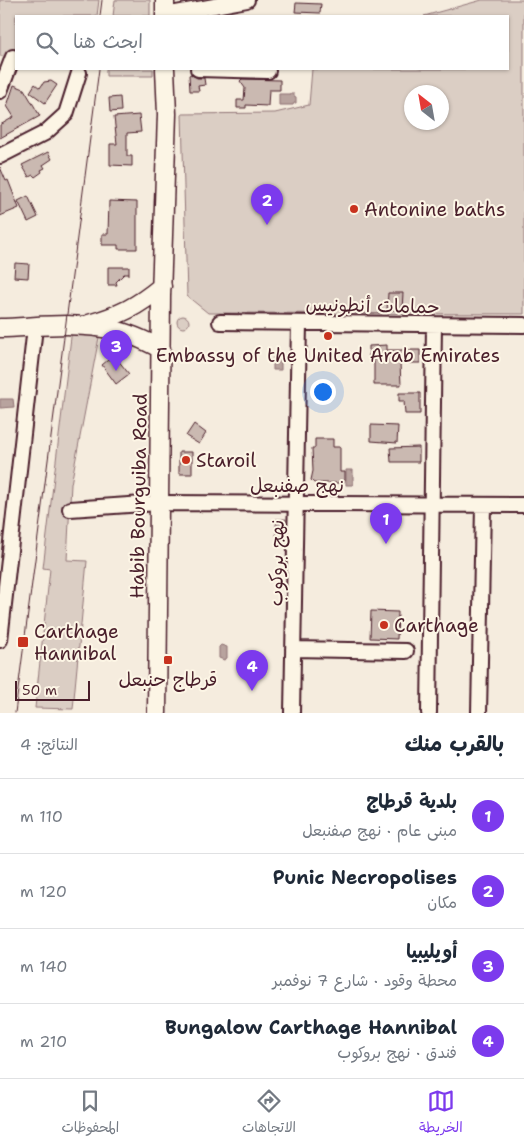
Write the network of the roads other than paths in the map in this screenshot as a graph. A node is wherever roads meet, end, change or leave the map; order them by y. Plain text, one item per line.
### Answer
1 (247, 0) edge
2 (165, 10) edge
3 (13, 56) dead end
4 (166, 70) edge
5 (233, 70) edge
6 (268, 71) dead end
7 (79, 73) dead end
8 (0, 91) edge
9 (0, 156) edge
10 (162, 286) junction
11 (220, 322) dead end
12 (299, 323) junction
13 (84, 325) junction
14 (434, 325) junction
15 (524, 325) edge
16 (0, 328) edge
17 (35, 328) junction
18 (161, 349) junction
19 (158, 503) junction
20 (296, 504) junction
21 (524, 505) edge
22 (432, 506) junction
23 (483, 506) junction
24 (70, 509) dead end
25 (0, 640) edge
26 (293, 649) junction
27 (406, 651) dead end
28 (157, 713) edge
29 (292, 713) edge
30 (429, 713) edge
31 (479, 713) edge

1 - 2 street
3 - 8 street
4 - 10 main road, Habib Bourguiba Road
5 - 6 street
7 - 9 street
10 - 13 main road
10 - 18 main road, Habib Bourguiba Road
11 - 12 street, حمامات أنطونيس
12 - 14 street, حمامات أنطونيس
12 - 20 street, نهج بروكوب
13 - 17 main road
13 - 18 main road
14 - 15 street, حمامات أنطونيس
14 - 22 street
16 - 17 main road
17 - 25 street
18 - 19 main road, Habib Bourguiba Road
19 - 20 street, نهج صفنبعل
19 - 24 street, نهج صفنبعل
19 - 28 main road, Habib Bourguiba Road
20 - 22 street, نهج صفنبعل
20 - 26 street, نهج بروكوب
21 - 23 street, نهج صفنبعل
22 - 23 street, نهج صفنبعل
22 - 30 street
23 - 31 street
26 - 27 street
26 - 29 street, نهج بروكوب

